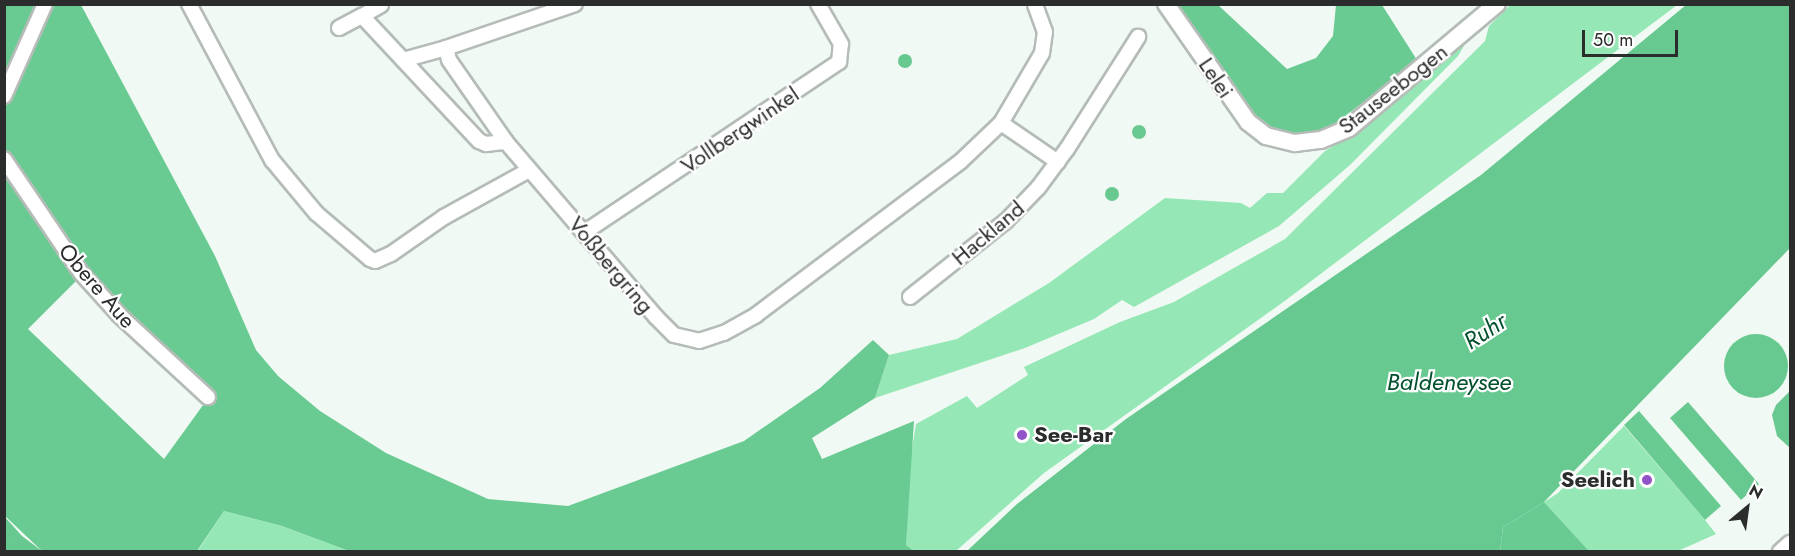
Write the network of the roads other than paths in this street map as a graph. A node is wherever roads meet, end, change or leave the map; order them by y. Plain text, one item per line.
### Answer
1 (45, 4) edge
2 (189, 4) edge
3 (575, 4) edge
4 (818, 4) edge
5 (1035, 4) edge
6 (1166, 4) edge
7 (1497, 4) edge
8 (381, 5) edge
9 (362, 16) junction
10 (339, 28) dead end
11 (1138, 37) dead end
12 (446, 48) junction
13 (402, 60) junction
14 (4, 96) edge
15 (1001, 123) junction
16 (1276, 140) joint
17 (506, 142) junction
18 (4, 159) edge
19 (1058, 162) junction
20 (529, 170) junction
21 (585, 232) junction
22 (910, 297) dead end
23 (208, 397) dead end
24 (1791, 544) edge
25 (1781, 552) edge

1 - 14 street
2 - 20 street
3 - 12 street
4 - 21 street, Vollbergwinkel
5 - 15 street, Voßbergring
6 - 16 street, Lelei
7 - 16 street, Stauseebogen
8 - 9 street
9 - 10 street
9 - 13 street
11 - 19 street, Hackland
12 - 13 street
12 - 17 street, Voßbergring
13 - 17 street
15 - 19 street
15 - 21 street, Voßbergring
17 - 20 street, Voßbergring
18 - 23 street, Obere Aue
19 - 22 street, Hackland
20 - 21 street, Voßbergring
24 - 25 street

